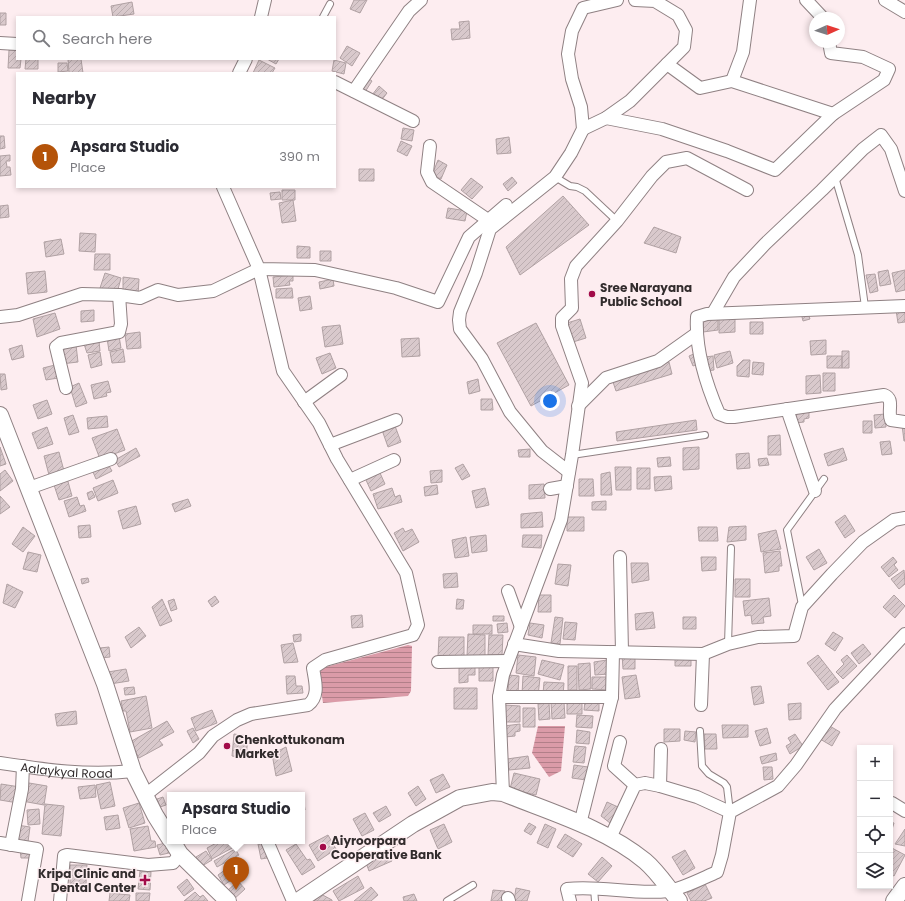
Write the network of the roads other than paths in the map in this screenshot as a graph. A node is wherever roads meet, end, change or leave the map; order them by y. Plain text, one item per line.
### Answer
1 (265, 0) edge
2 (421, 0) edge
3 (617, 0) edge
4 (635, 0) edge
5 (750, 0) edge
6 (806, 0) edge
7 (885, 0) edge
8 (330, 4) dead end
9 (817, 12) edge
10 (905, 12) edge
11 (261, 16) edge
12 (323, 16) edge
13 (0, 43) edge
14 (16, 44) edge
15 (830, 48) edge
16 (246, 60) edge
17 (667, 64) junction
18 (240, 72) edge
19 (732, 81) junction
20 (336, 82) edge
21 (354, 91) junction
22 (833, 114) junction
23 (606, 118) junction
24 (413, 121) dead end
25 (583, 129) junction
26 (430, 146) dead end
27 (555, 177) junction
28 (835, 177) junction
29 (223, 188) edge
30 (747, 190) dead end
31 (905, 191) edge
32 (506, 205) dead end
33 (488, 220) junction
34 (617, 221) junction
35 (259, 269) junction
36 (119, 295) junction
37 (905, 306) edge
38 (865, 307) junction
39 (712, 313) junction
40 (0, 318) edge
41 (696, 334) junction
42 (341, 375) dead end
43 (66, 388) dead end
44 (304, 402) junction
45 (578, 406) junction
46 (787, 409) junction
47 (396, 420) dead end
48 (905, 422) edge
49 (2, 424) edge
50 (705, 434) dead end
51 (330, 444) junction
52 (572, 455) junction
53 (111, 459) dead end
54 (394, 460) dead end
55 (569, 472) junction
56 (824, 479) dead end
57 (350, 480) junction
58 (567, 486) junction
59 (29, 488) junction
60 (550, 489) dead end
61 (815, 491) junction
62 (905, 518) edge
63 (731, 548) dead end
64 (620, 557) dead end
65 (508, 591) dead end
66 (802, 607) junction
67 (521, 627) junction
68 (905, 634) edge
69 (514, 644) junction
70 (728, 644) junction
71 (617, 652) junction
72 (703, 654) junction
73 (508, 661) junction
74 (438, 662) dead end
75 (499, 697) junction
76 (612, 697) junction
77 (701, 705) dead end
78 (700, 731) dead end
79 (620, 742) dead end
80 (661, 750) dead end
81 (0, 762) edge
82 (23, 766) junction
83 (133, 771) junction
84 (635, 785) junction
85 (660, 786) junction
86 (502, 792) junction
87 (144, 796) junction
88 (893, 804) edge
89 (905, 811) edge
90 (730, 812) junction
91 (580, 824) junction
92 (167, 833) edge
93 (610, 838) junction
94 (6, 844) edge
95 (174, 844) edge
96 (269, 844) edge
97 (180, 854) junction
98 (473, 884) dead end
99 (905, 886) edge
100 (594, 888) junction
101 (674, 896) edge
102 (299, 900) edge
103 (28, 901) edge
104 (60, 901) edge
105 (228, 901) edge
106 (447, 901) edge
107 (570, 901) edge
108 (595, 901) edge
109 (894, 901) edge

1 - 11 street
2 - 21 street
3 - 25 street
4 - 17 street
5 - 19 street
6 - 9 street
7 - 10 street
8 - 12 lane
13 - 14 street
15 - 22 street
16 - 18 street
17 - 19 street
17 - 23 street
19 - 22 street
20 - 21 street
21 - 24 street
22 - 23 street
23 - 25 street
25 - 27 street
26 - 33 street
27 - 34 lane
27 - 55 street
28 - 31 street
28 - 38 lane
28 - 39 street
29 - 35 street
30 - 34 street
32 - 33 street
33 - 35 street
34 - 45 street
35 - 36 street
35 - 44 street
36 - 40 street
36 - 43 street
37 - 38 street
38 - 39 street
39 - 41 street
41 - 45 street
41 - 46 street
42 - 44 street
44 - 51 street
45 - 52 street
46 - 48 street
46 - 61 street
47 - 51 street
49 - 59 main road
50 - 52 lane
51 - 57 street
52 - 55 street
53 - 59 street
54 - 57 street
55 - 58 street
56 - 61 lane
57 - 87 street
58 - 60 street
58 - 67 street
59 - 83 main road
61 - 66 lane
62 - 66 street
63 - 70 lane
64 - 71 street
65 - 67 street
66 - 70 street
67 - 69 street
68 - 90 street
69 - 71 street
69 - 73 street
70 - 72 street
71 - 72 street
71 - 76 street
72 - 77 street
73 - 74 street
73 - 75 street
75 - 76 street
75 - 86 street
76 - 91 street
78 - 90 lane
79 - 84 street
80 - 85 street
81 - 82 street, Aalaykyal Road
82 - 83 street, Aalaykyal Road
82 - 94 street
83 - 87 main road
84 - 85 street
84 - 93 street
85 - 90 street
86 - 91 main road
86 - 102 main road
87 - 92 main road
88 - 89 street
90 - 101 street
91 - 93 main road
93 - 101 main road
94 - 103 street
95 - 97 main road
96 - 102 street
97 - 104 street
97 - 105 main road
98 - 106 lane
99 - 109 main road
100 - 101 street
100 - 107 street
100 - 108 lane

